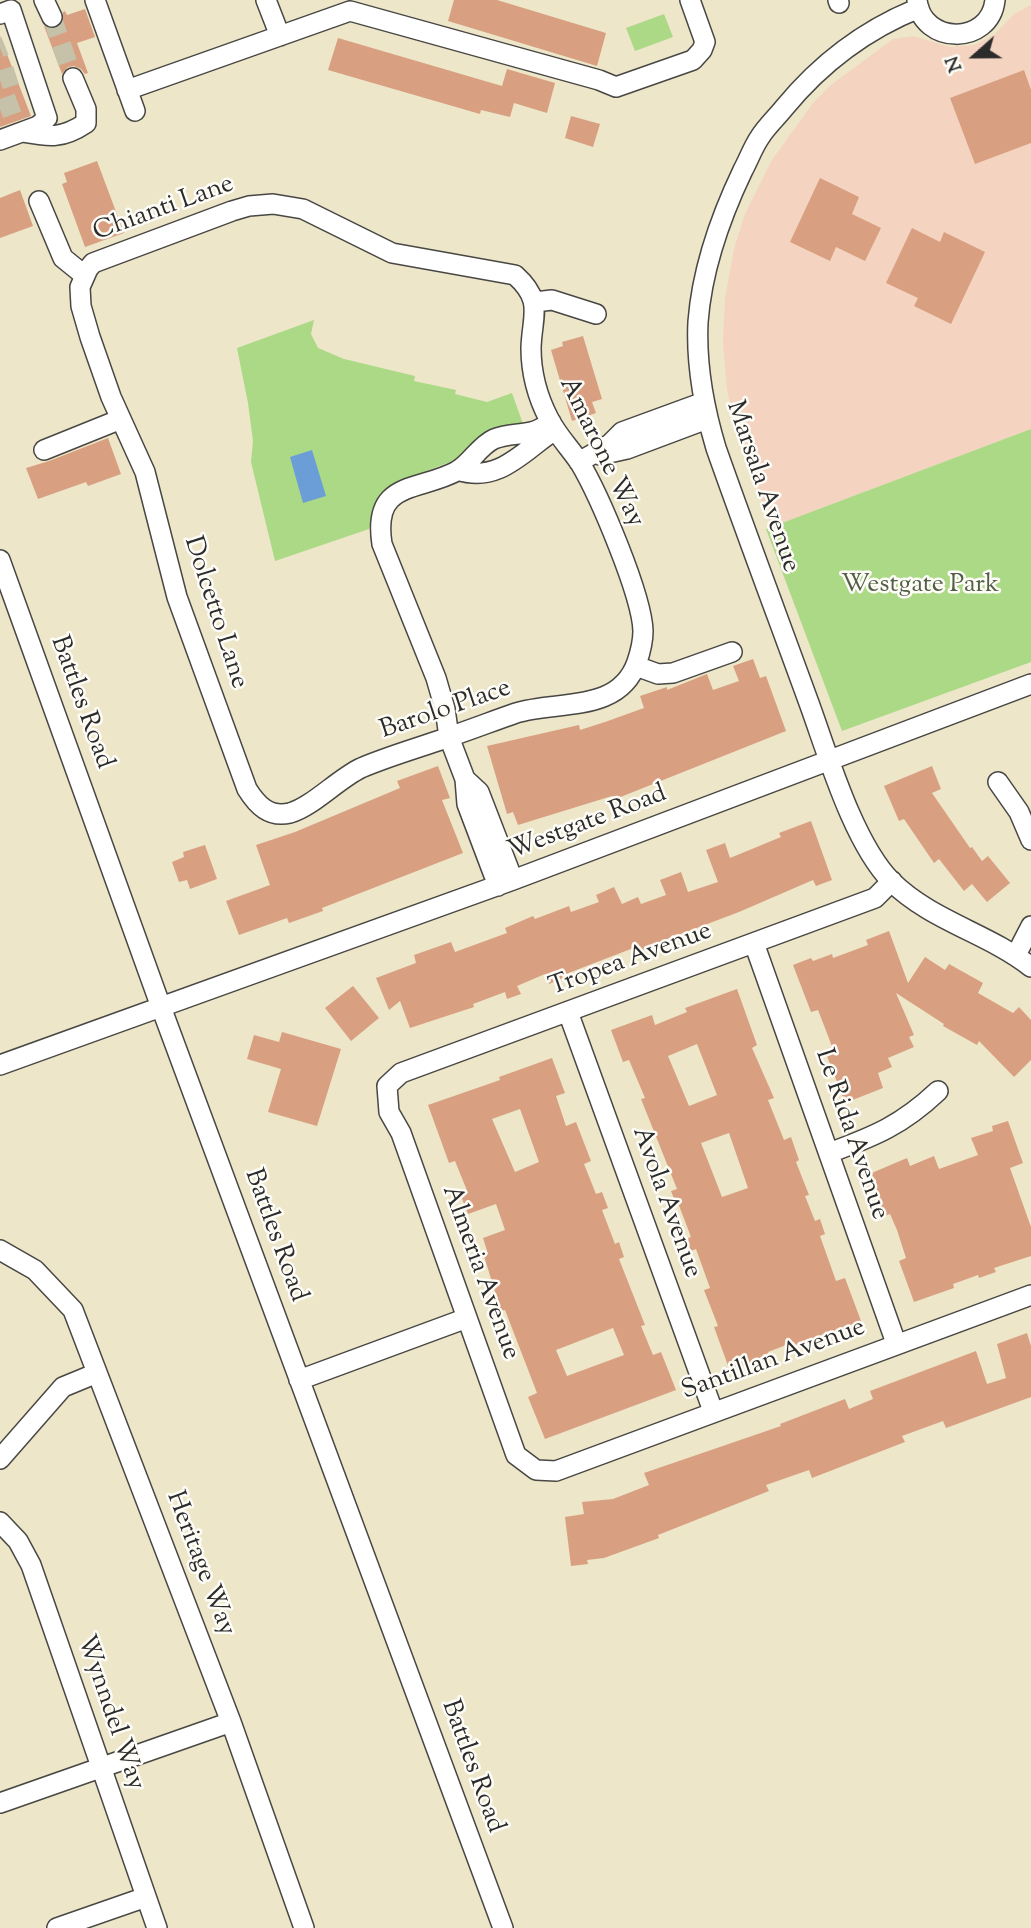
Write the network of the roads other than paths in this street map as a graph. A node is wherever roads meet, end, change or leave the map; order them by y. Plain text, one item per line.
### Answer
1 (95, 0) edge
2 (266, 0) edge
3 (690, 0) edge
4 (995, 0) edge
5 (918, 4) edge
6 (11, 8) edge
7 (280, 36) junction
8 (73, 78) tunnel mouth
9 (127, 90) junction
10 (135, 111) dead end
11 (21, 132) junction
12 (0, 140) edge
13 (39, 201) dead end
14 (84, 275) junction
15 (535, 302) junction
16 (596, 314) dead end
17 (705, 410) junction
18 (121, 419) junction
19 (553, 426) junction
20 (44, 450) dead end
21 (579, 462) junction
22 (458, 470) junction
23 (0, 560) edge
24 (732, 652) dead end
25 (636, 666) junction
26 (1031, 684) edge
27 (449, 737) junction
28 (830, 761) junction
29 (998, 782) dead end
30 (272, 814) joint
31 (1031, 840) edge
32 (892, 881) junction
33 (506, 883) junction
34 (1031, 926) edge
35 (754, 943) junction
36 (1023, 961) edge
37 (161, 1007) junction
38 (568, 1012) junction
39 (0, 1065) edge
40 (387, 1086) joint
41 (937, 1091) dead end
42 (828, 1153) junction
43 (0, 1250) edge
44 (1031, 1295) edge
45 (467, 1318) junction
46 (896, 1343) junction
47 (97, 1373) junction
48 (299, 1380) junction
49 (713, 1411) junction
50 (0, 1459) edge
51 (536, 1470) joint
52 (0, 1522) edge
53 (231, 1722) junction
54 (100, 1769) junction
55 (0, 1803) edge
56 (146, 1897) junction
57 (57, 1928) edge
58 (157, 1928) edge
59 (304, 1928) edge
60 (503, 1928) edge

1 - 9 street
2 - 7 street
3 - 7 street
4 - 5 street
5 - 17 street, Marsala Avenue
6 - 11 street
7 - 9 street
8 - 11 street
9 - 10 street
11 - 12 street
13 - 14 street
14 - 15 street, Chianti Lane
14 - 18 street, Dolcetto Lane
15 - 16 street
15 - 19 street, Amarone Way
17 - 21 street
17 - 28 street, Marsala Avenue
18 - 20 street
18 - 30 street, Dolcetto Lane
19 - 21 street, Amarone Way
19 - 22 street
19 - 22 street
21 - 25 street, Amarone Way
22 - 27 street
23 - 37 street, Battles Road
24 - 25 street
25 - 27 street, Barolo Place
26 - 28 street, Westgate Road
27 - 30 street, Barolo Place
27 - 33 street
28 - 32 street, Marsala Avenue
28 - 33 street, Westgate Road
29 - 31 street
32 - 35 street, Tropea Avenue
32 - 36 street, Marsala Avenue
33 - 37 street, Westgate Road
34 - 36 street
35 - 38 street, Tropea Avenue
35 - 42 street, Le Rida Avenue
37 - 39 street, Westgate Road
37 - 48 street, Battles Road
38 - 40 street, Tropea Avenue
38 - 49 street, Avola Avenue
40 - 45 street, Almeria Avenue
41 - 42 street
42 - 46 street, Le Rida Avenue
43 - 47 street, Heritage Way
44 - 46 street, Santillan Avenue
45 - 48 street
45 - 51 street, Almeria Avenue
46 - 49 street, Santillan Avenue
47 - 50 street
47 - 53 street, Heritage Way
48 - 60 street, Battles Road
49 - 51 street, Santillan Avenue
52 - 54 street, Wynndel Way
53 - 54 street
53 - 59 street, Heritage Way
54 - 55 street
54 - 56 street, Wynndel Way
56 - 57 street
56 - 58 street, Wynndel Way

